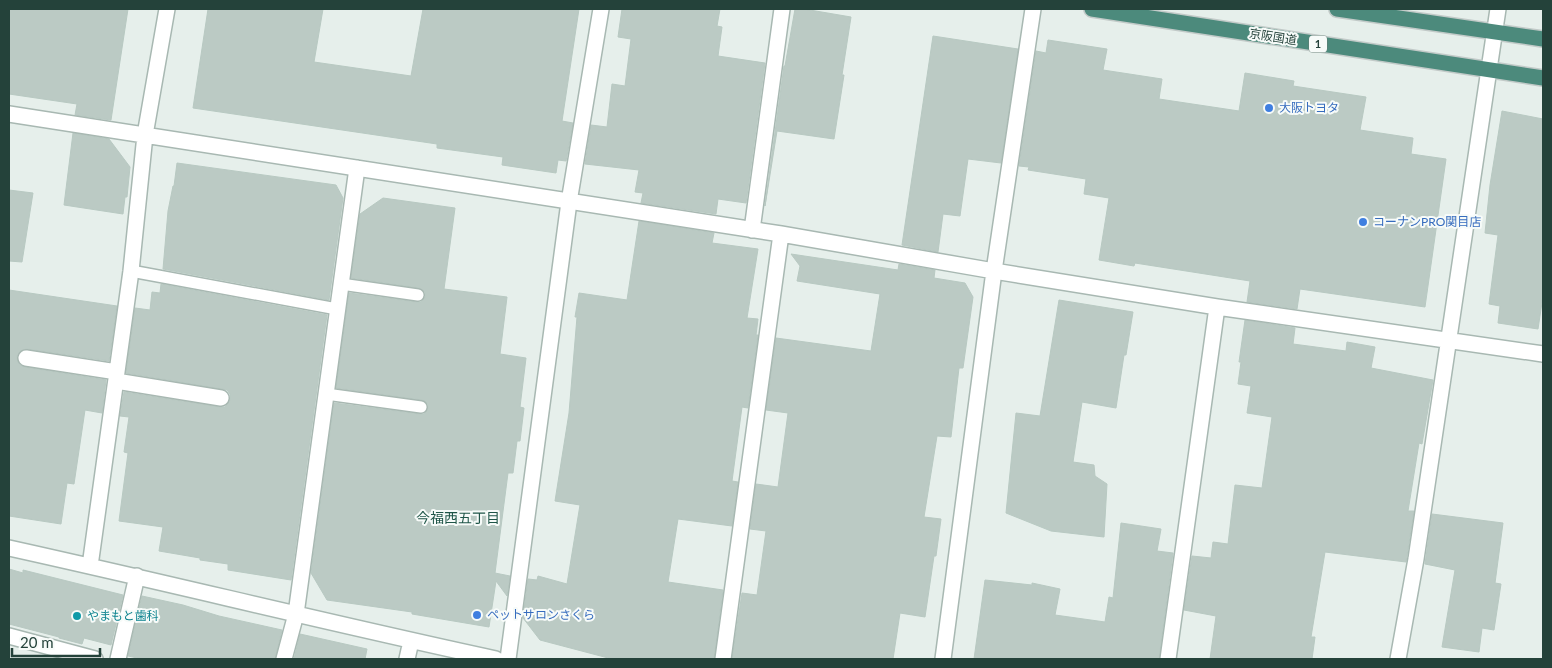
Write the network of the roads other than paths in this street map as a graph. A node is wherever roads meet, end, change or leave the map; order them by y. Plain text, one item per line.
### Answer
1 (167, 9) edge
2 (601, 9) edge
3 (782, 9) edge
4 (1033, 9) edge
5 (1092, 9) edge
6 (1336, 9) edge
7 (1498, 9) edge
8 (1494, 32) junction
9 (1543, 39) edge
10 (1488, 70) junction
11 (1543, 78) edge
12 (9, 114) edge
13 (145, 135) junction
14 (357, 168) junction
15 (569, 202) junction
16 (752, 230) junction
17 (781, 234) junction
18 (131, 271) junction
19 (994, 271) junction
20 (341, 284) junction
21 (418, 295) dead end
22 (1217, 307) junction
23 (337, 309) junction
24 (1448, 340) junction
25 (1543, 354) edge
26 (26, 358) dead end
27 (116, 377) junction
28 (326, 394) junction
29 (221, 398) dead end
30 (421, 407) dead end
31 (9, 548) edge
32 (90, 566) junction
33 (138, 576) junction
34 (296, 614) junction
35 (9, 636) edge
36 (411, 641) junction
37 (95, 659) edge
38 (118, 659) edge
39 (284, 659) edge
40 (407, 659) edge
41 (496, 659) edge
42 (508, 659) edge
43 (723, 659) edge
44 (943, 659) edge
45 (1168, 659) edge
46 (1398, 659) edge

1 - 13 street
2 - 15 street
3 - 16 street
4 - 19 street
5 - 10 highway, 京阪国道 / 1
6 - 8 highway
7 - 8 street
8 - 9 highway
8 - 10 street
10 - 11 highway, 京阪国道 / 1
10 - 24 street
12 - 13 street
13 - 14 street
13 - 18 street
14 - 15 street
14 - 20 street
15 - 16 street
15 - 42 street
16 - 17 street
17 - 19 street
17 - 43 street
18 - 23 lane
18 - 27 street
19 - 22 street
19 - 44 street
20 - 21 lane
20 - 23 street
22 - 24 street
22 - 45 street
23 - 28 street
24 - 25 street
24 - 46 street
26 - 27 street
27 - 29 street
27 - 32 street
28 - 30 lane
28 - 34 street
31 - 32 street
32 - 33 street
33 - 34 street
33 - 38 street
34 - 36 street
34 - 39 street
35 - 37 street
36 - 40 street
36 - 41 street

